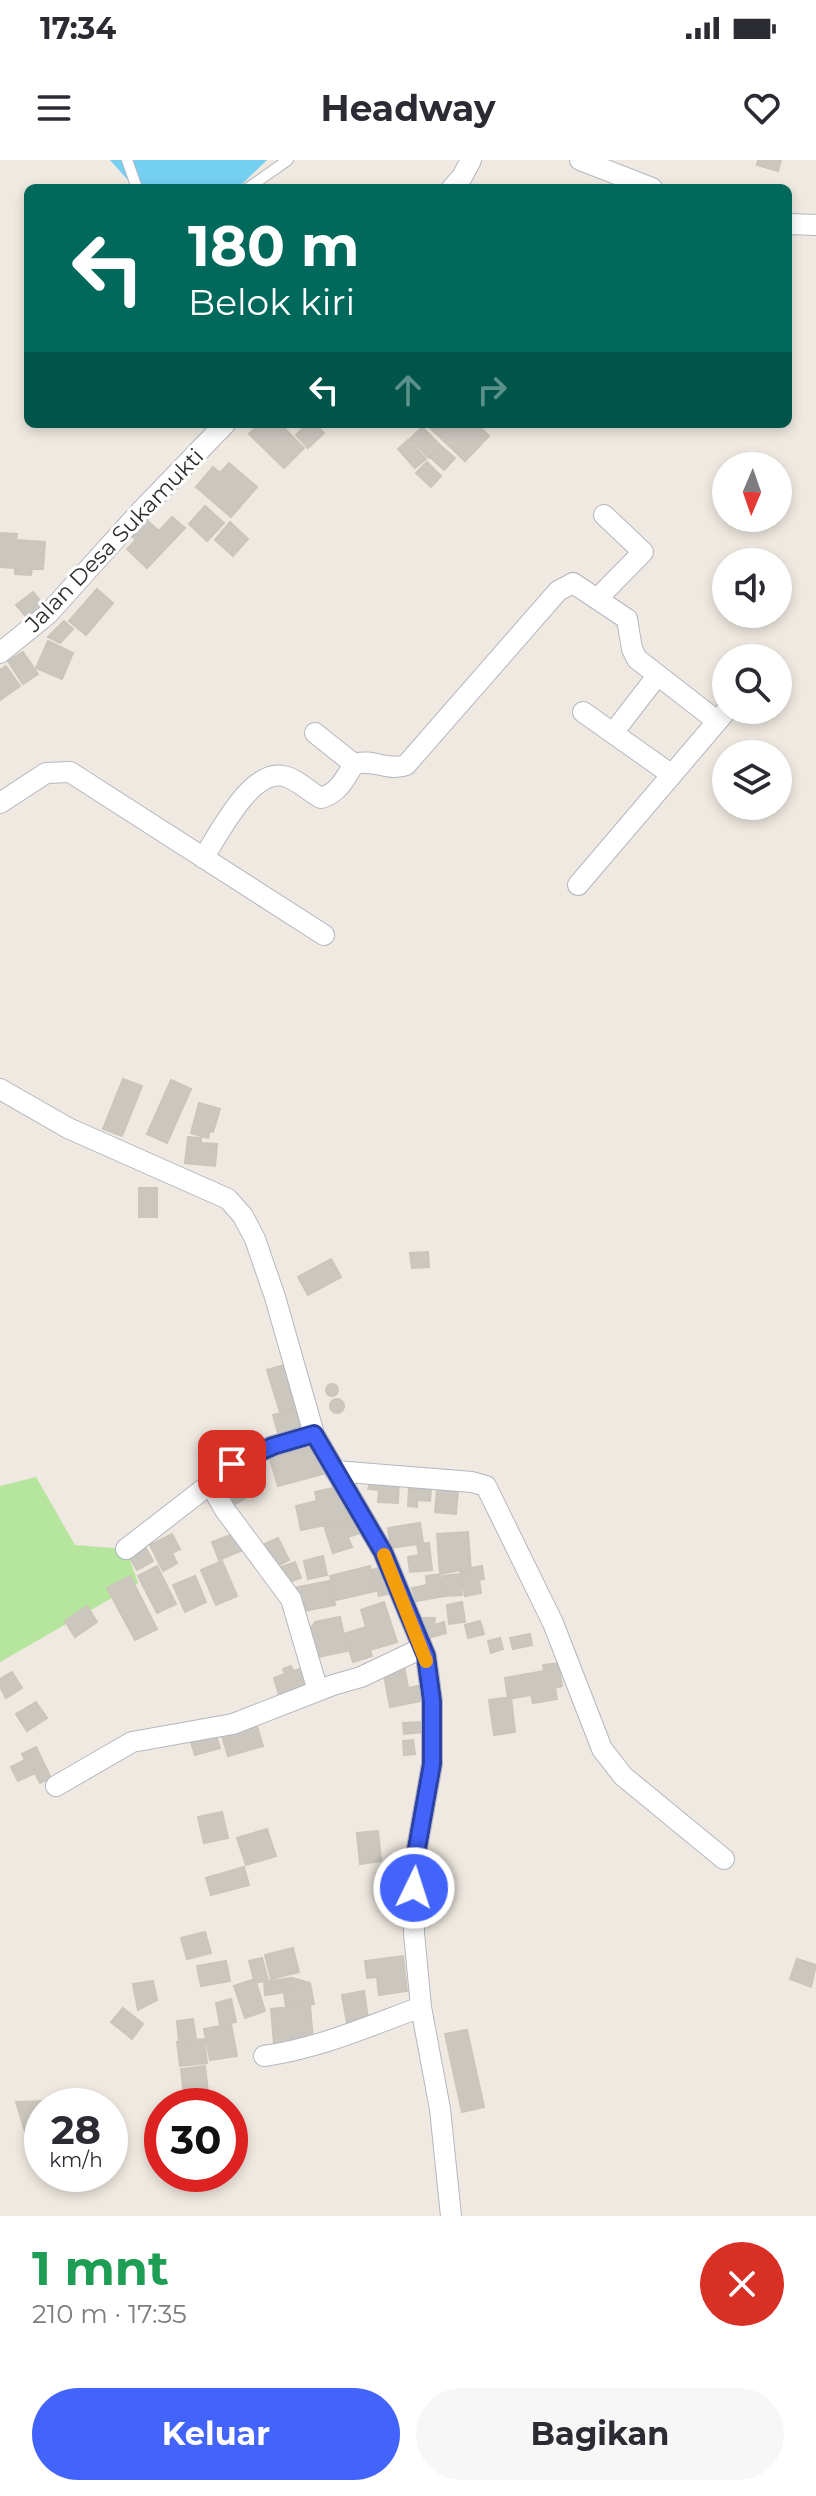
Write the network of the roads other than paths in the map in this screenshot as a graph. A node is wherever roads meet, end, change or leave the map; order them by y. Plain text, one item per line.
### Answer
1 (127, 160) edge
2 (288, 160) edge
3 (471, 160) edge
4 (580, 160) edge
5 (136, 184) edge
6 (254, 184) edge
7 (456, 184) edge
8 (642, 184) edge
9 (792, 224) edge
10 (816, 225) edge
11 (221, 428) edge
12 (604, 515) dead end
13 (598, 598) junction
14 (0, 653) edge
15 (657, 676) junction
16 (712, 710) edge
17 (583, 712) dead end
18 (715, 724) edge
19 (315, 733) dead end
20 (613, 733) junction
21 (354, 764) junction
22 (672, 775) junction
23 (0, 803) edge
24 (203, 858) junction
25 (578, 885) dead end
26 (324, 935) dead end
27 (0, 1089) edge
28 (314, 1434) junction
29 (335, 1471) junction
30 (210, 1484) junction
31 (126, 1549) dead end
32 (422, 1648) junction
33 (318, 1691) junction
34 (56, 1786) dead end
35 (724, 1859) dead end
36 (421, 2007) junction
37 (264, 2056) dead end
38 (451, 2216) edge

1 - 5 lane
2 - 6 lane
3 - 7 street
4 - 8 street
9 - 10 street
11 - 14 street, Jalan Desa Sukamukti
12 - 13 street
13 - 15 street
13 - 21 street
15 - 16 street
15 - 20 street
17 - 20 street
18 - 22 street
19 - 21 street
20 - 22 street
21 - 24 street
22 - 25 street
23 - 24 street
24 - 26 street
27 - 28 street
28 - 29 street
28 - 30 street
29 - 32 street
29 - 35 street
30 - 31 street
30 - 33 street
32 - 33 street
32 - 36 street
33 - 34 street
36 - 37 street
36 - 38 street

